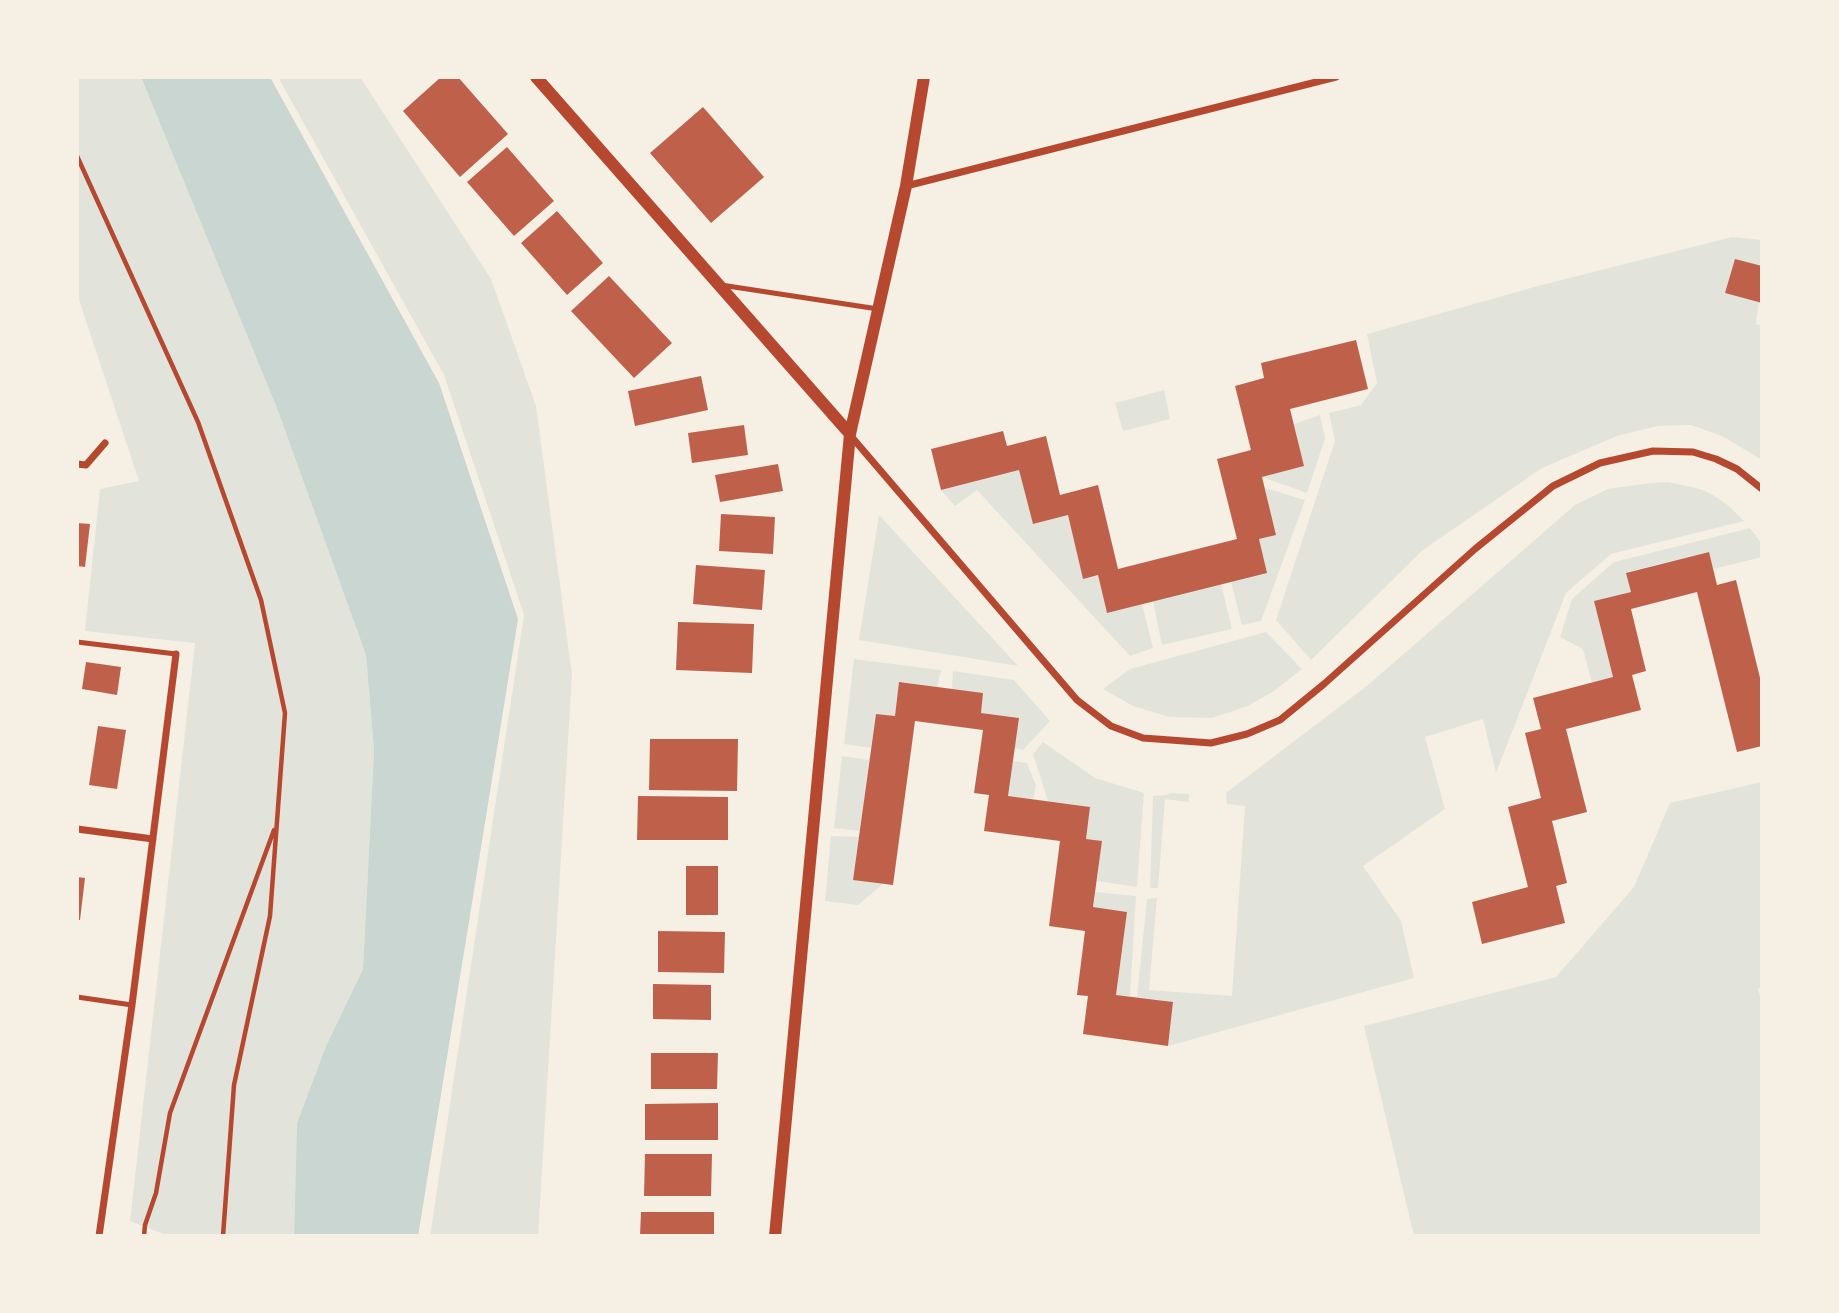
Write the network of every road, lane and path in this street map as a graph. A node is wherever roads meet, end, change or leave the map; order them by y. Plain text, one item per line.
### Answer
1 (536, 77) edge
2 (924, 77) edge
3 (1336, 77) edge
4 (77, 156) edge
5 (906, 186) junction
6 (718, 285) junction
7 (878, 310) junction
8 (850, 434) junction
9 (106, 443) dead end
10 (77, 464) edge
11 (1762, 489) edge
12 (77, 642) edge
13 (176, 654) joint
14 (277, 822) junction
15 (77, 829) edge
16 (153, 839) junction
17 (77, 997) edge
18 (132, 1005) junction
19 (99, 1236) edge
20 (144, 1236) edge
21 (223, 1236) edge
22 (775, 1236) edge

1 - 6 street
2 - 5 street
3 - 5 street
4 - 14 path
5 - 7 street
6 - 7 lane
6 - 8 street
7 - 8 street
8 - 11 street
8 - 22 street
9 - 10 street
12 - 13 lane
13 - 16 street
14 - 20 path
14 - 21 path
15 - 16 street
16 - 18 street
17 - 18 lane
18 - 19 street

